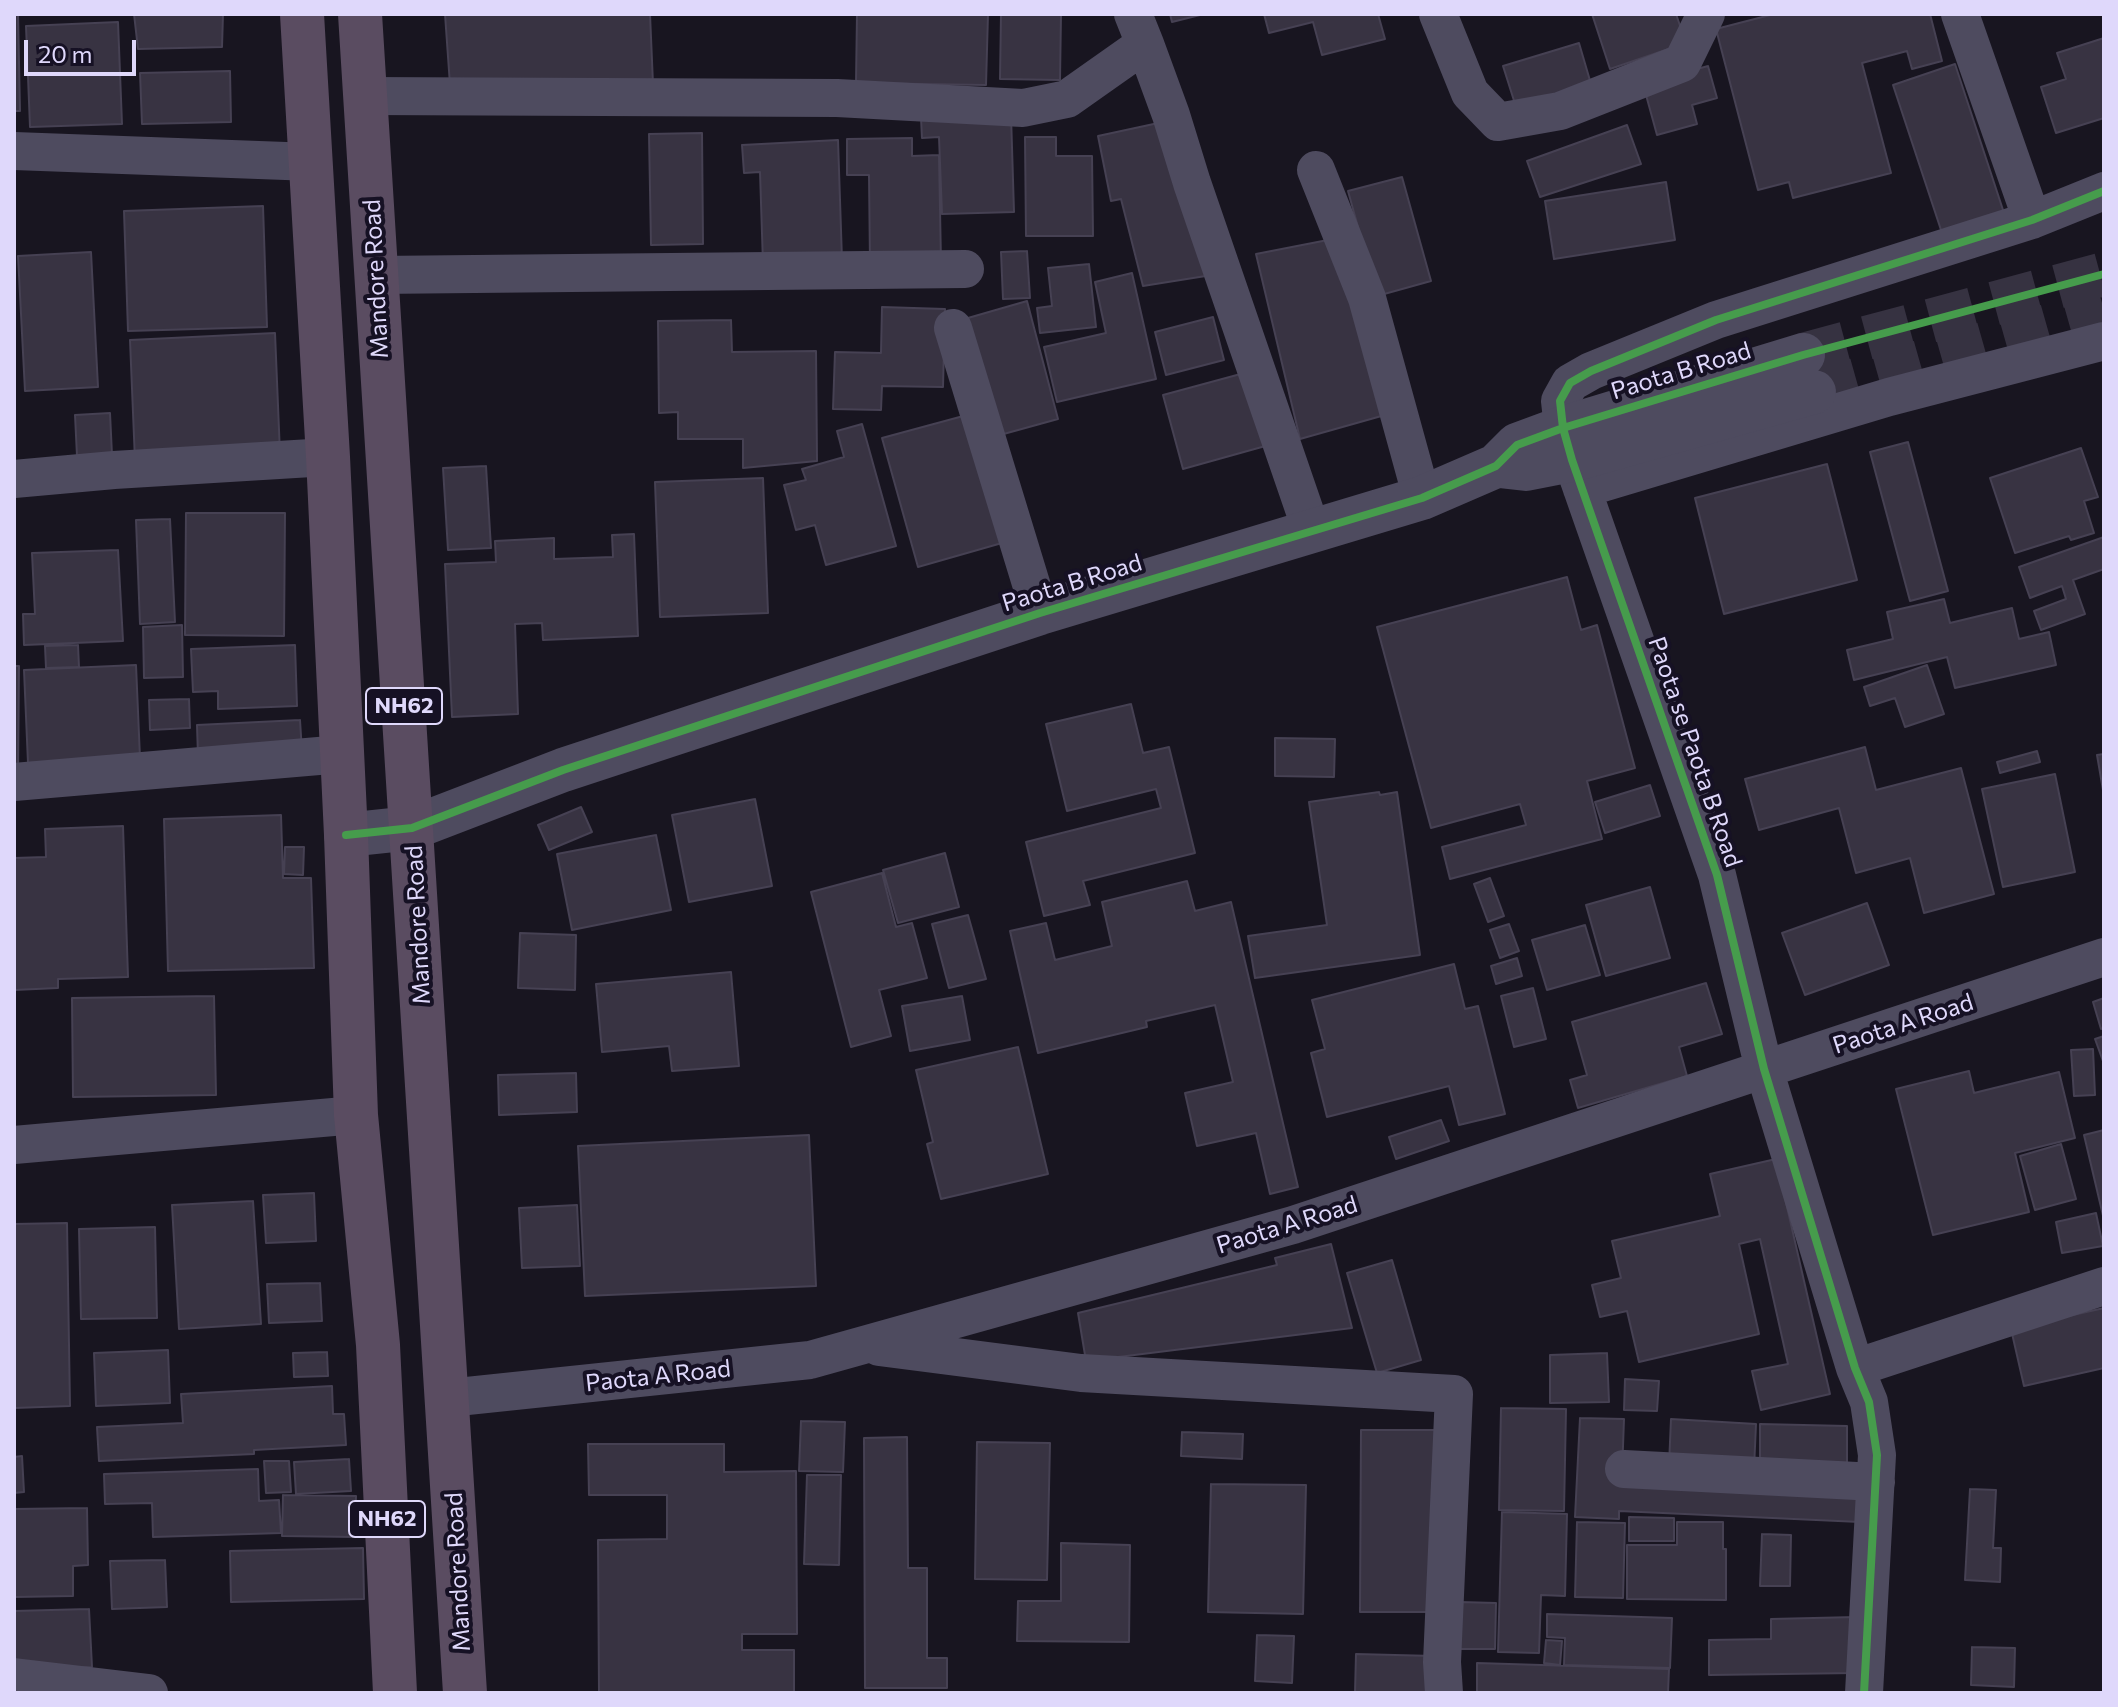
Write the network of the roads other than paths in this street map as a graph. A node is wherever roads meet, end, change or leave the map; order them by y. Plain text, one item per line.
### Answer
1 (302, 14) edge
2 (360, 14) edge
3 (1438, 14) edge
4 (1706, 14) edge
5 (1960, 14) edge
6 (1139, 29) edge
7 (365, 96) junction
8 (14, 151) edge
9 (313, 162) junction
10 (1316, 170) dead end
11 (2104, 191) edge
12 (2032, 220) junction
13 (965, 269) dead end
14 (376, 275) junction
15 (953, 328) dead end
16 (2104, 341) edge
17 (1809, 374) tunnel mouth
18 (328, 457) junction
19 (1572, 459) junction
20 (14, 479) edge
21 (1422, 498) junction
22 (1312, 532) junction
23 (1040, 613) junction
24 (342, 754) junction
25 (14, 782) edge
26 (412, 828) junction
27 (346, 835) junction
28 (2104, 957) edge
29 (1764, 1069) junction
30 (356, 1115) junction
31 (14, 1145) edge
32 (2104, 1286) edge
33 (864, 1345) junction
34 (1855, 1368) junction
35 (448, 1398) junction
36 (1624, 1469) dead end
37 (1876, 1482) junction
38 (14, 1677) edge
39 (149, 1693) edge
40 (395, 1693) edge
41 (465, 1693) edge
42 (1444, 1693) edge
43 (1864, 1693) edge

1 - 9 highway, NH62
2 - 7 highway, Mandore Road / NH62
3 - 4 street
5 - 12 street
6 - 7 street
6 - 22 street
7 - 14 highway, Mandore Road / NH62
8 - 9 street
9 - 18 highway, NH62
10 - 21 street
11 - 12 street, Paota se Paota B Road
12 - 19 street, Paota se Paota B Road
13 - 14 street
14 - 26 highway, Mandore Road / NH62
15 - 23 street
16 - 19 street
17 - 19 street, Paota B Road
18 - 20 street
18 - 24 highway, NH62
19 - 21 street, Paota B Road
19 - 29 street, Paota se Paota B Road
21 - 22 street, Paota B Road
22 - 23 street, Paota B Road
23 - 26 street, Paota B Road
24 - 25 street
24 - 27 highway, NH62
26 - 27 street, Paota B Road
26 - 35 highway, Mandore Road / NH62
27 - 30 highway, NH62
28 - 29 street, Paota A Road
29 - 33 street, Paota A Road
29 - 34 street, Paota se Paota B Road
30 - 31 street
30 - 40 highway, NH62
32 - 34 street
33 - 35 street, Paota A Road
33 - 42 street
34 - 37 street, Paota se Paota B Road
35 - 41 highway, Mandore Road / NH62
36 - 37 street
37 - 43 street, Paota se Paota B Road
38 - 39 street

